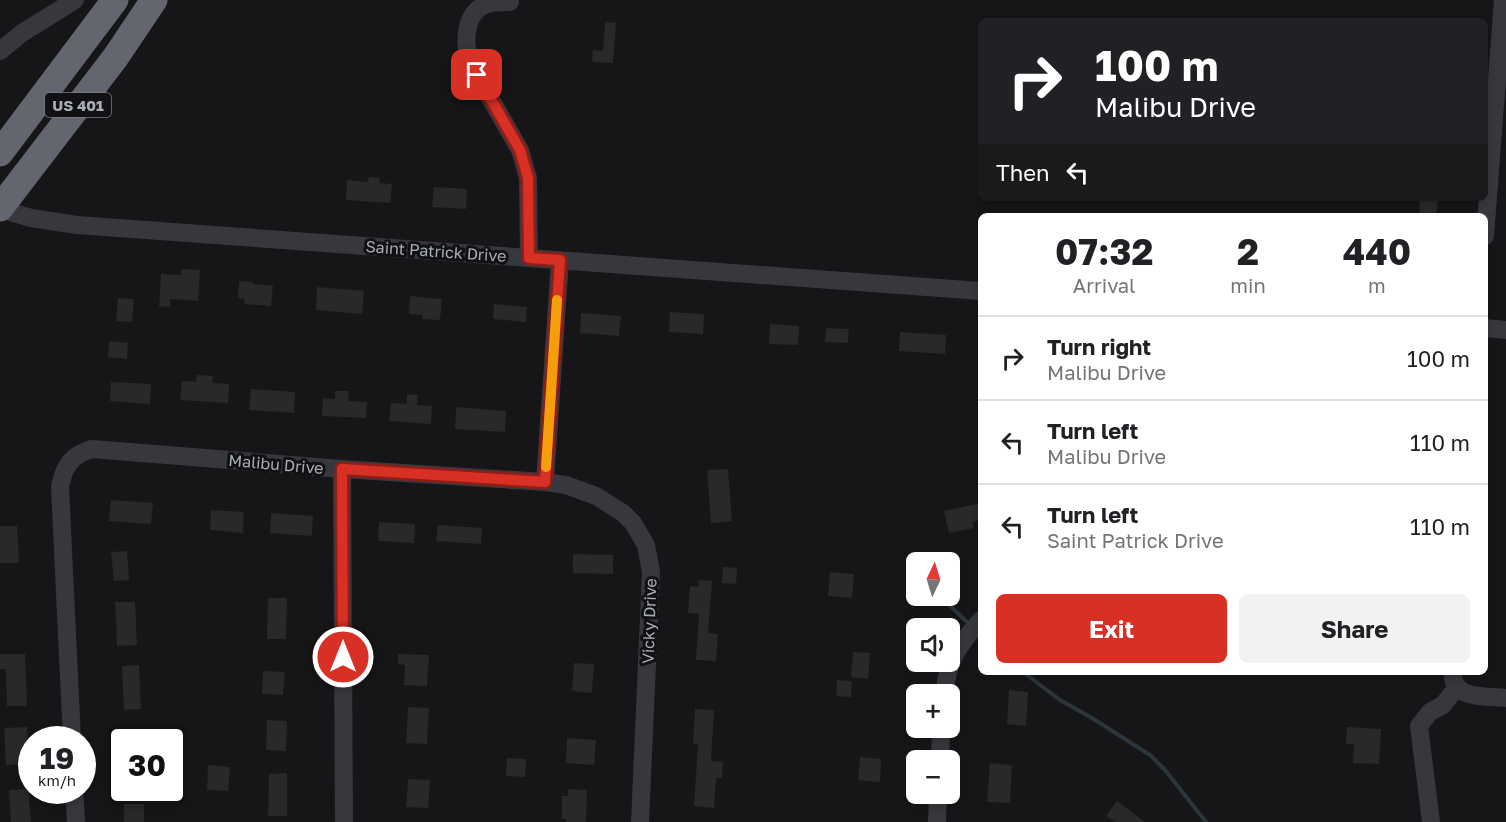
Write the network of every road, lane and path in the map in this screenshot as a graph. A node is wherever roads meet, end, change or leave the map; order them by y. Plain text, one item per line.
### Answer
1 (75, 0) edge
2 (115, 0) edge
3 (154, 0) edge
4 (1503, 0) edge
5 (510, 2) dead end
6 (0, 51) edge
7 (0, 153) edge
8 (1488, 197) edge
9 (0, 208) edge
10 (529, 258) junction
11 (560, 260) junction
12 (978, 291) edge
13 (1488, 328) edge
14 (1506, 330) edge
15 (342, 469) junction
16 (545, 482) junction
17 (978, 624) edge
18 (945, 684) edge
19 (1458, 684) edge
20 (1506, 698) edge
21 (71, 726) edge
22 (75, 804) edge
23 (938, 804) edge
24 (76, 822) edge
25 (344, 822) edge
26 (640, 822) edge
27 (937, 822) edge
28 (1431, 822) edge

1 - 6 street
2 - 7 highway, US 401
3 - 9 highway, US 401
4 - 8 street
5 - 10 street
9 - 10 street, Saint Patrick Drive
10 - 11 street, Saint Patrick Drive
11 - 12 street, Saint Patrick Drive
11 - 16 street
13 - 14 street
15 - 16 street, Malibu Drive
15 - 21 street, Malibu Drive
15 - 25 street
16 - 26 street, Vicky Drive
17 - 18 street
19 - 20 street
19 - 28 street
22 - 24 street
23 - 27 street

